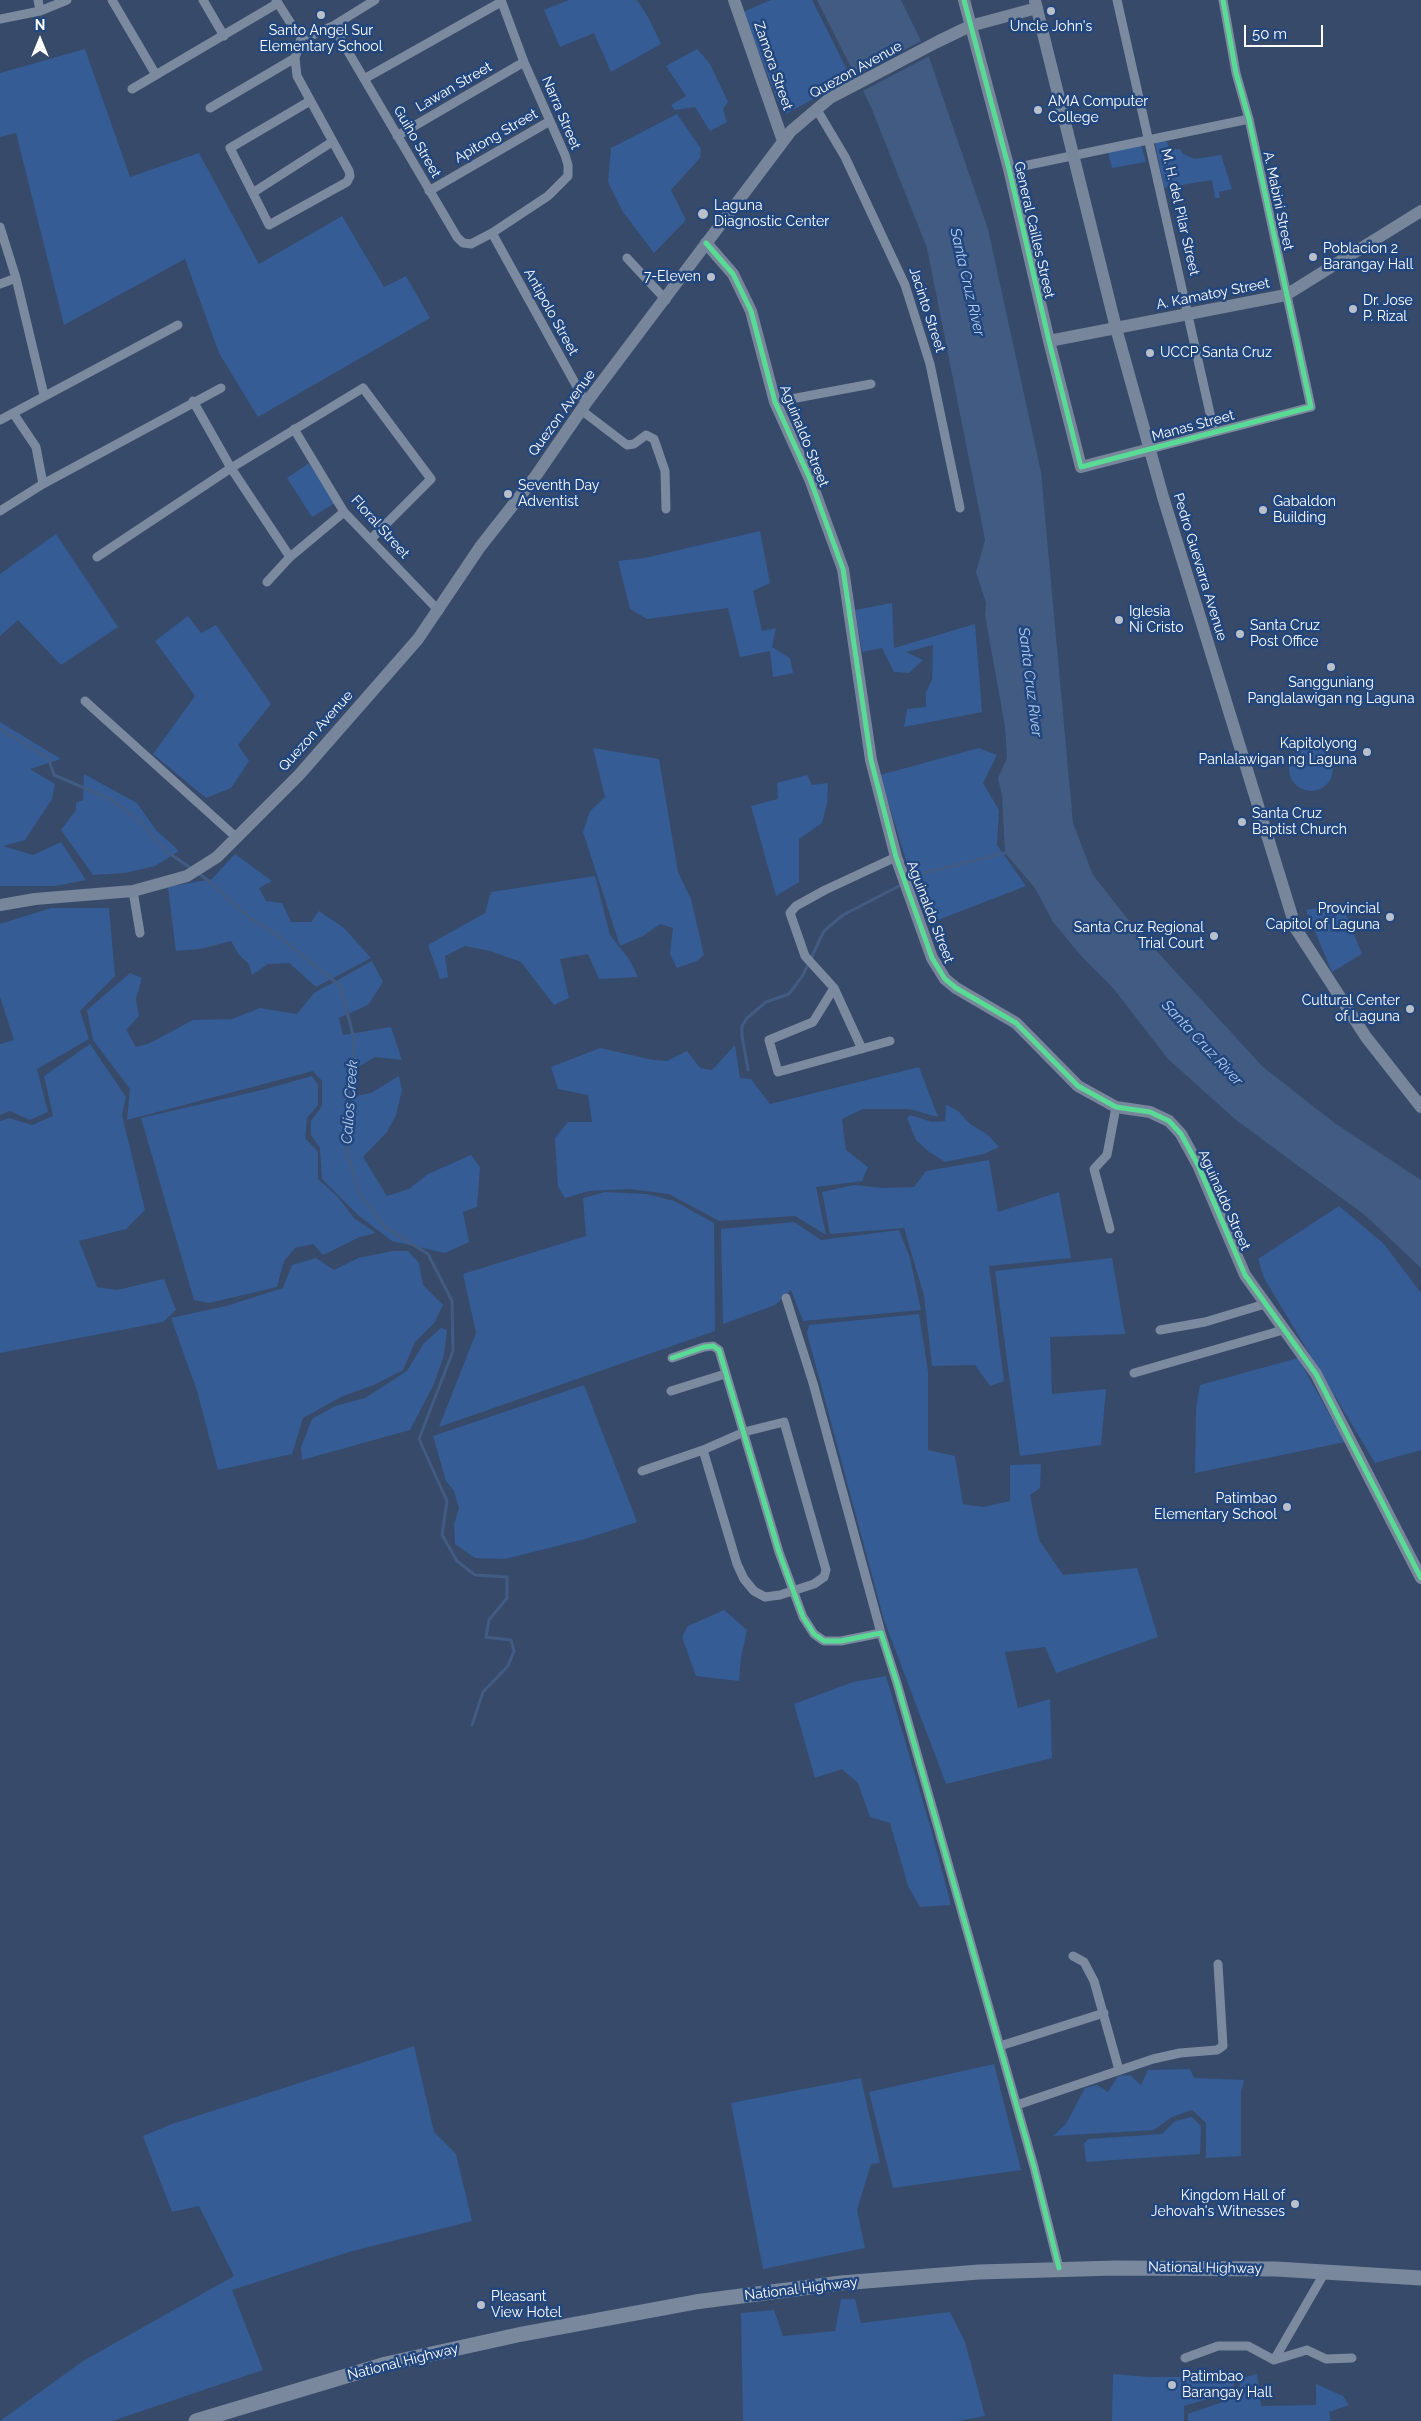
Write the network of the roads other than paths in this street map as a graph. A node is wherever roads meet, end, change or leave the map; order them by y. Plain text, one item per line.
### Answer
1 (38, 0) edge
2 (67, 0) edge
3 (112, 0) edge
4 (203, 0) edge
5 (375, 0) edge
6 (734, 0) edge
7 (964, 0) edge
8 (1117, 0) edge
9 (1223, 0) edge
10 (277, 1) edge
11 (501, 1) edge
12 (1036, 4) edge
13 (40, 11) junction
14 (0, 19) edge
15 (333, 26) junction
16 (970, 26) junction
17 (298, 33) junction
18 (224, 36) junction
19 (295, 58) junction
20 (524, 62) junction
21 (156, 74) junction
22 (364, 79) junction
23 (132, 89) dead end
24 (310, 101) junction
25 (210, 108) dead end
26 (816, 108) junction
27 (1249, 119) junction
28 (550, 121) junction
29 (397, 136) junction
30 (1150, 140) junction
31 (332, 142) junction
32 (783, 142) junction
33 (1072, 155) junction
34 (1009, 169) junction
35 (429, 190) junction
36 (254, 192) junction
37 (1421, 210) edge
38 (0, 227) edge
39 (492, 233) junction
40 (706, 244) junction
41 (627, 258) dead end
42 (16, 278) junction
43 (0, 284) edge
44 (1286, 295) junction
45 (666, 300) junction
46 (1189, 314) junction
47 (178, 325) dead end
48 (1116, 328) junction
49 (1049, 341) junction
50 (871, 384) dead end
51 (221, 388) dead end
52 (44, 395) junction
53 (193, 401) junction
54 (775, 402) junction
55 (583, 407) junction
56 (1311, 407) joint
57 (13, 413) junction
58 (0, 420) edge
59 (294, 429) junction
60 (1214, 431) junction
61 (1150, 449) junction
62 (1082, 466) joint
63 (231, 468) junction
64 (43, 484) junction
65 (960, 508) dead end
66 (666, 509) dead end
67 (0, 511) edge
68 (344, 512) junction
69 (371, 539) junction
70 (97, 557) dead end
71 (290, 558) junction
72 (267, 582) dead end
73 (439, 611) junction
74 (85, 701) dead end
75 (237, 838) junction
76 (896, 857) junction
77 (132, 891) junction
78 (0, 905) edge
79 (140, 933) dead end
80 (834, 988) junction
81 (890, 1041) dead end
82 (862, 1049) junction
83 (1116, 1107) junction
84 (1421, 1107) edge
85 (1110, 1229) dead end
86 (786, 1298) dead end
87 (1265, 1304) junction
88 (1160, 1330) dead end
89 (1283, 1330) junction
90 (672, 1358) dead end
91 (1134, 1373) dead end
92 (725, 1374) junction
93 (671, 1391) dead end
94 (744, 1432) junction
95 (703, 1450) junction
96 (642, 1471) dead end
97 (1421, 1578) edge
98 (794, 1592) junction
99 (880, 1633) junction
100 (1074, 1956) dead end
101 (1218, 1964) dead end
102 (1104, 2013) junction
103 (1000, 2046) junction
104 (1119, 2070) junction
105 (1016, 2105) junction
106 (1059, 2268) junction
107 (1325, 2272) junction
108 (1421, 2278) edge
109 (1184, 2358) dead end
110 (1352, 2358) dead end
111 (1274, 2360) junction
112 (196, 2421) edge

1 - 13 street
2 - 13 street
3 - 21 street
4 - 18 street
5 - 15 street
6 - 32 street, Zamora Street
7 - 16 street, General Cailles Street
8 - 30 street, M. H. del Pilar Street
9 - 27 street, A. Mabini Street
10 - 17 street
10 - 18 street
11 - 20 street, Narra Street
11 - 22 street
12 - 16 street, Quezon Avenue
12 - 33 street, Pedro Guevarra Avenue
13 - 14 street
15 - 17 street
15 - 22 street, Guiho Street
16 - 26 street, Quezon Avenue
16 - 34 street, General Cailles Street
17 - 19 street
18 - 21 street
19 - 24 street
19 - 25 street
20 - 28 street, Narra Street
20 - 29 street, Lawan Street
21 - 23 street
22 - 29 street, Guiho Street
24 - 31 street
24 - 36 street
26 - 32 street, Quezon Avenue
26 - 65 street, Jacinto Street
27 - 30 street
27 - 44 street, A. Mabini Street
28 - 35 street, Apitong Street
28 - 39 street, Narra Street
29 - 35 street, Guiho Street
30 - 33 street
30 - 46 street, M. H. del Pilar Street
31 - 36 street
31 - 36 street
32 - 40 street, Quezon Avenue
33 - 34 street
33 - 48 street, Pedro Guevarra Avenue
34 - 49 street, General Cailles Street
35 - 39 street, Guiho Street
37 - 44 street, A. Kamatoy Street
38 - 42 street
39 - 55 street, Antipolo Street
40 - 45 street, Quezon Avenue
40 - 54 street, Aguinaldo Street
41 - 45 street
42 - 43 street
42 - 52 street
44 - 46 street, A. Kamatoy Street
44 - 56 street, A. Mabini Street
45 - 55 street, Quezon Avenue
46 - 48 street, A. Kamatoy Street
46 - 60 street, M. H. del Pilar Street
47 - 52 street
48 - 49 street, A. Kamatoy Street
48 - 61 street, Pedro Guevarra Avenue
49 - 62 street, General Cailles Street
50 - 54 street
51 - 53 street
52 - 57 street
53 - 63 street
53 - 64 street
54 - 76 street, Aguinaldo Street
55 - 66 street
55 - 73 street, Quezon Avenue
56 - 60 street, Manas Street
57 - 58 street
57 - 64 street
59 - 63 street
59 - 68 street, Floral Street
59 - 69 street
60 - 61 street, Manas Street
61 - 62 street, Manas Street
61 - 84 street, Pedro Guevarra Avenue
63 - 70 street
63 - 71 street
64 - 67 street
68 - 69 street, Floral Street
68 - 71 street
69 - 73 street, Floral Street
71 - 72 street
73 - 75 street, Quezon Avenue
74 - 75 street
75 - 77 street, Quezon Avenue
76 - 80 street
76 - 83 street, Aguinaldo Street
77 - 78 street, Quezon Avenue
77 - 79 street
80 - 82 street
80 - 82 street
81 - 82 street
83 - 85 street
83 - 87 street, Aguinaldo Street
86 - 99 street
87 - 88 street
87 - 89 street, Aguinaldo Street
89 - 91 street
89 - 97 street, Aguinaldo Street
90 - 92 street
92 - 93 street
92 - 94 street
94 - 95 street
94 - 98 street
94 - 98 street
95 - 96 street
95 - 98 street
98 - 99 street
99 - 103 street
100 - 102 street
101 - 104 street
102 - 103 street
102 - 104 street
103 - 105 street
104 - 105 street
105 - 106 street
106 - 107 main road, National Highway
106 - 112 main road, National Highway
107 - 108 main road, National Highway
107 - 111 street
109 - 111 street
110 - 111 street

